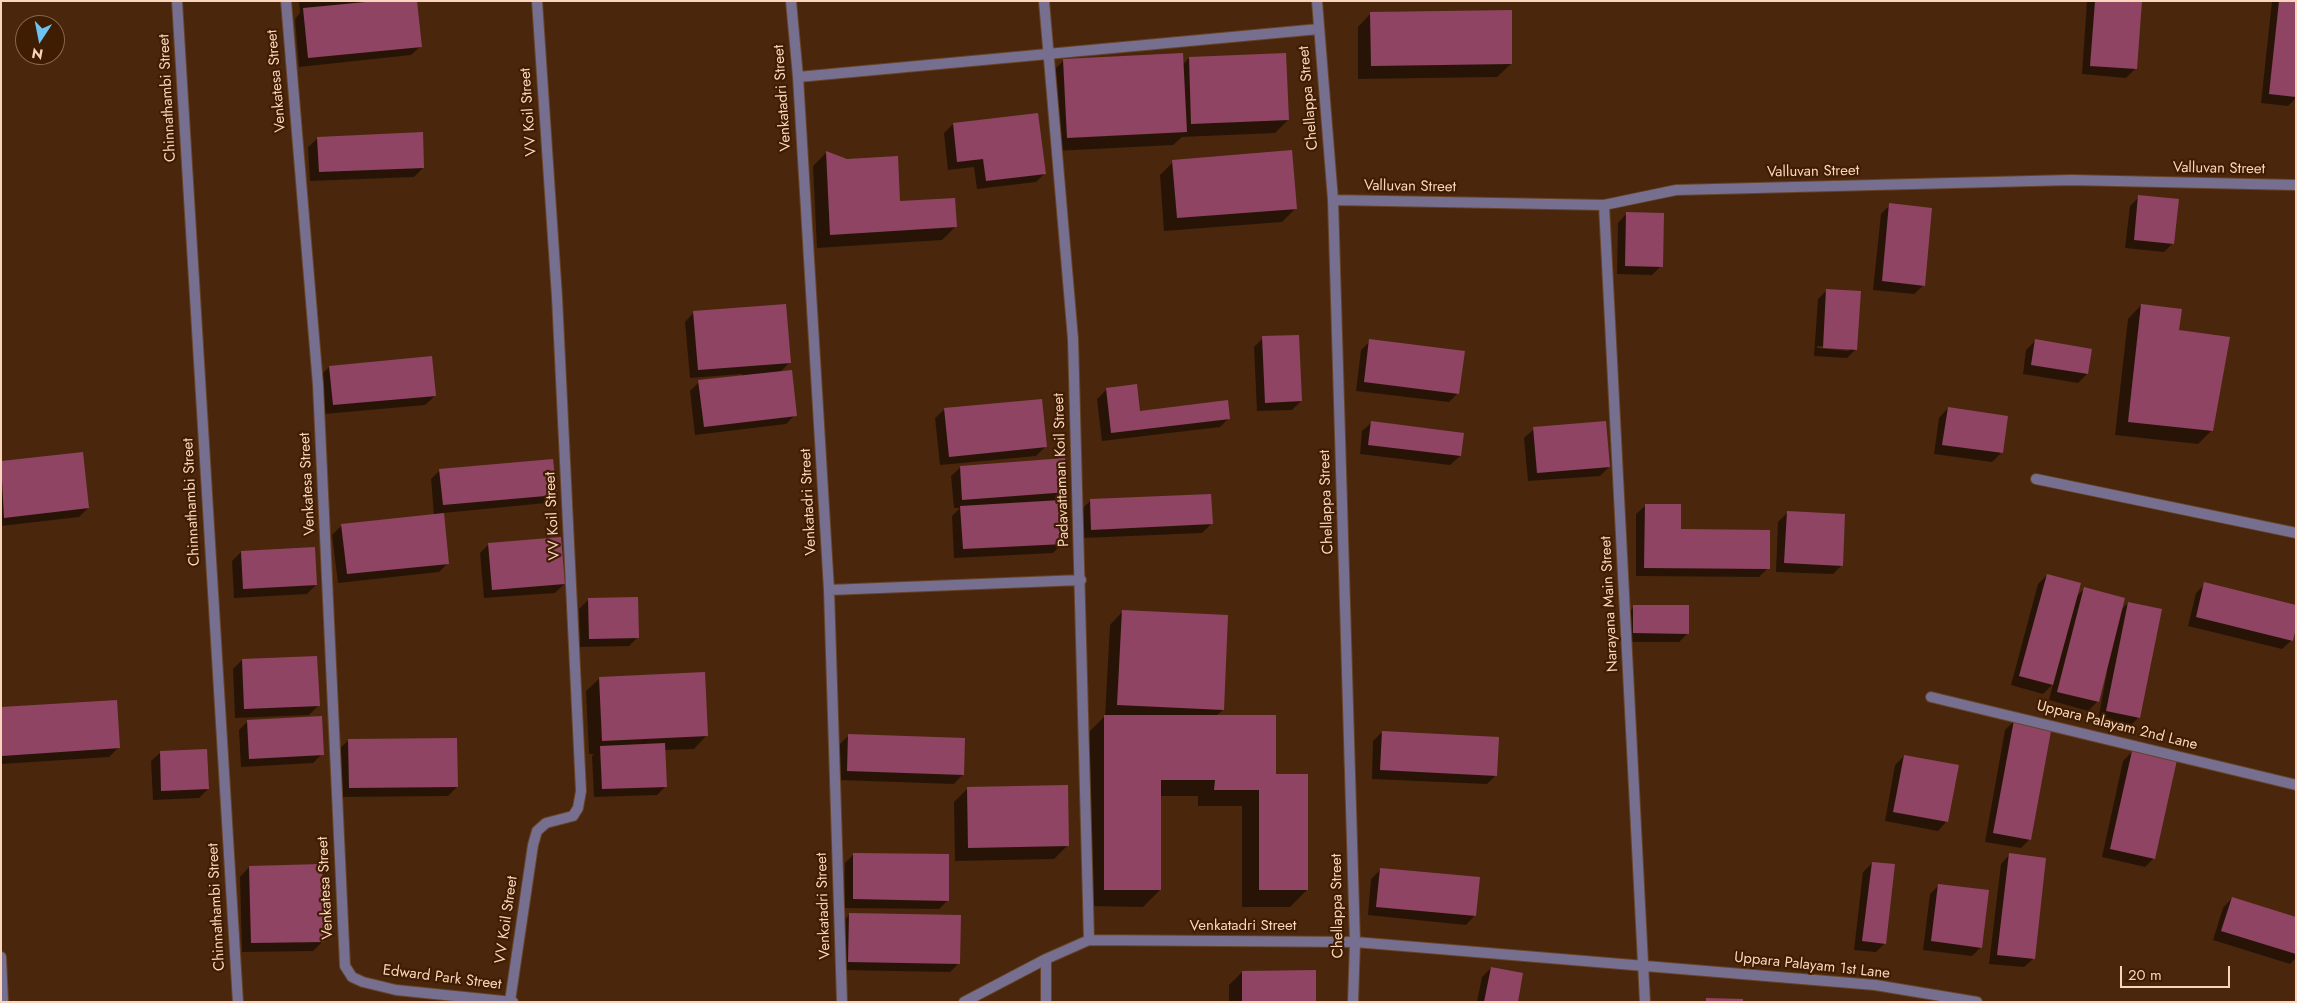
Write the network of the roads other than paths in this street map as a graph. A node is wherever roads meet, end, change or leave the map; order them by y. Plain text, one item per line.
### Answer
1 (177, 1) edge
2 (286, 1) edge
3 (537, 1) edge
4 (790, 1) edge
5 (1044, 1) edge
6 (1317, 1) edge
7 (1318, 29) junction
8 (1049, 54) junction
9 (798, 76) junction
10 (2296, 185) edge
11 (1333, 200) junction
12 (1604, 205) junction
13 (2036, 479) dead end
14 (2296, 533) edge
15 (1081, 580) junction
16 (829, 590) junction
17 (1931, 697) dead end
18 (2296, 785) edge
19 (1089, 940) junction
20 (1355, 942) junction
21 (1, 957) edge
22 (1046, 959) junction
23 (1644, 965) junction
24 (345, 966) joint
25 (414, 997) edge
26 (3, 1002) edge
27 (238, 1002) edge
28 (511, 1002) edge
29 (842, 1002) edge
30 (964, 1002) edge
31 (1046, 1002) edge
32 (1353, 1002) edge
33 (1646, 1002) edge
34 (1977, 1002) edge

1 - 27 street, Chinnathambi Street
2 - 24 street, Venkatesa Street
3 - 28 street, VV Koil Street
4 - 9 street, Venkatadri Street
5 - 8 street, Padavattaman Koil Street
6 - 7 street, Chellappa Street
7 - 8 street
7 - 11 street, Chellappa Street
8 - 9 street
8 - 15 street, Padavattaman Koil Street
9 - 16 street, Venkatadri Street
10 - 12 street, Valluvan Street
11 - 12 street, Valluvan Street
11 - 20 street, Chellappa Street
12 - 23 street, Narayana Main Street
13 - 14 street
15 - 16 street
15 - 19 street, Padavattaman Koil Street
16 - 29 street, Venkatadri Street
17 - 18 street, Uppara Palayam 2nd Lane
19 - 20 street, Venkatadri Street
19 - 22 street, Venkatadri Street
20 - 23 street, Venkatadri Street
20 - 32 street, Chellappa Street
21 - 26 street
22 - 30 street, Venkatadri Street
22 - 31 street
23 - 33 street, Narayana Main Street
23 - 34 street, Uppara Palayam 1st Lane
24 - 25 street, Edward Park Street
25 - 28 street, Edward Park Street

